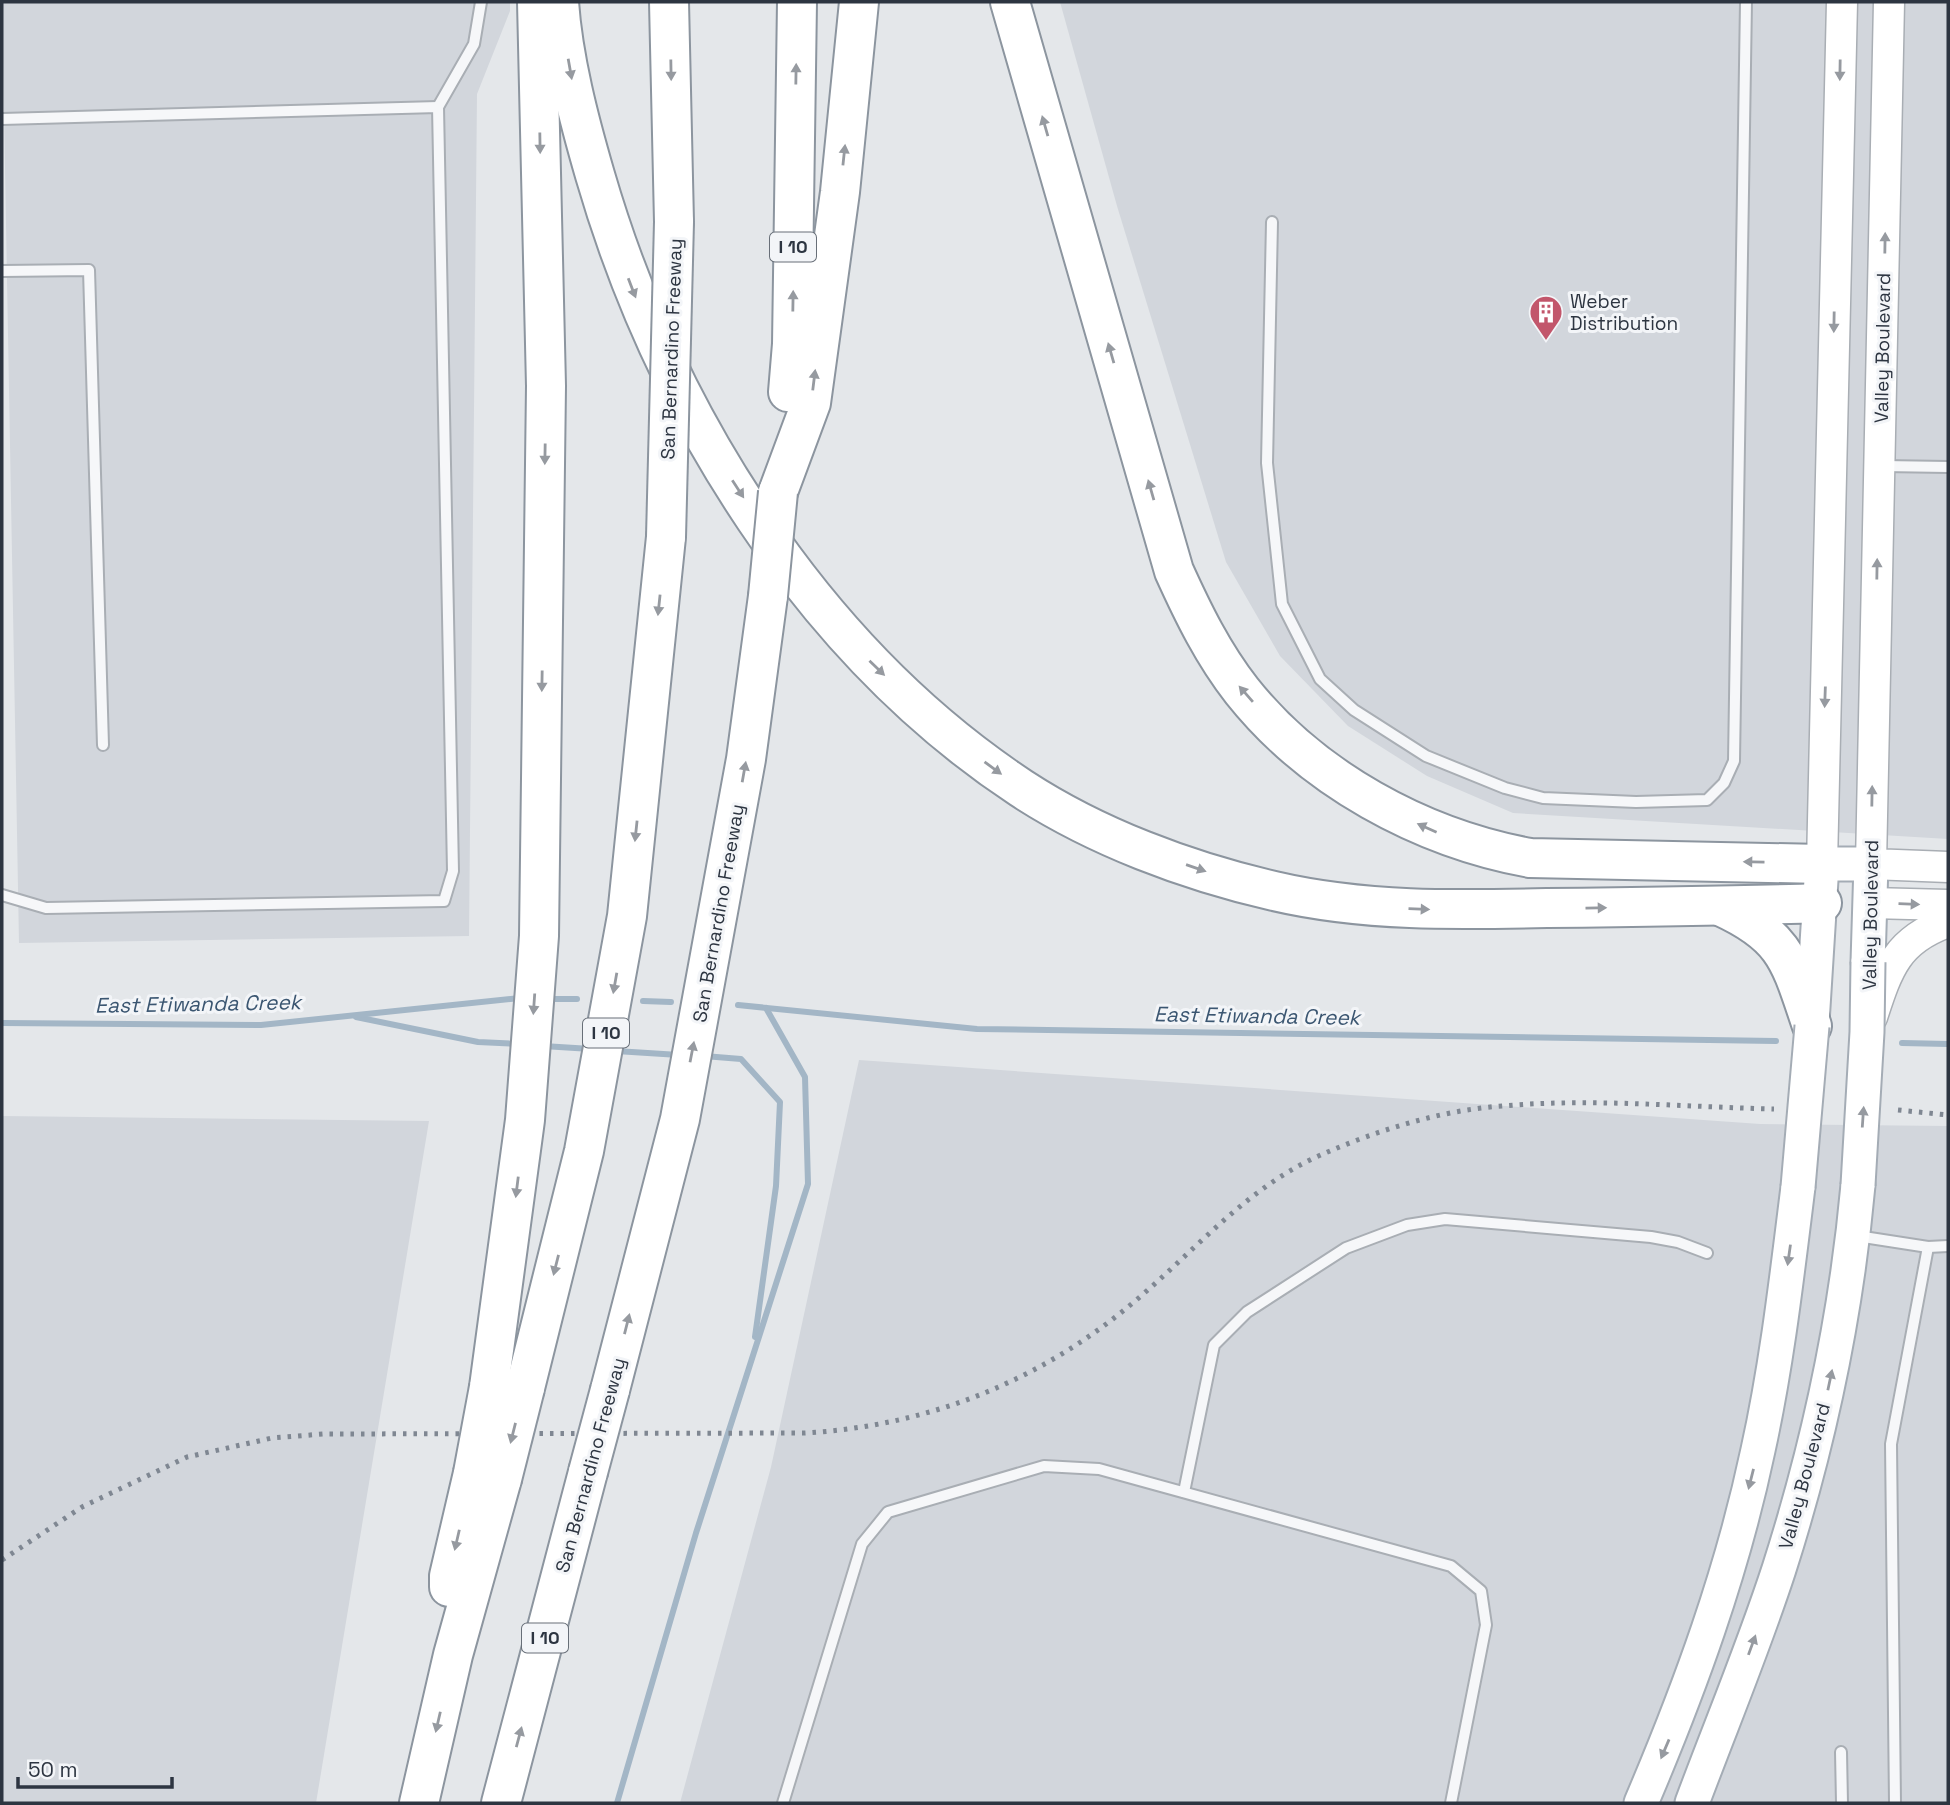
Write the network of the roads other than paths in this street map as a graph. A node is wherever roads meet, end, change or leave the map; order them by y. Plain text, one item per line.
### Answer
1 (481, 2) edge
2 (537, 2) edge
3 (559, 2) edge
4 (669, 2) edge
5 (797, 2) edge
6 (859, 2) edge
7 (1010, 2) edge
8 (1746, 2) edge
9 (1842, 2) edge
10 (1889, 2) edge
11 (438, 107) junction
12 (2, 119) edge
13 (1272, 222) dead end
14 (2, 271) edge
15 (1880, 466) junction
16 (1948, 467) edge
17 (778, 492) junction
18 (103, 745) dead end
19 (1822, 864) junction
20 (1871, 864) junction
21 (1948, 867) edge
22 (2, 895) edge
23 (1822, 903) junction
24 (1871, 903) junction
25 (1948, 905) edge
26 (1720, 906) junction
27 (1948, 922) edge
28 (1803, 961) junction
29 (1880, 962) junction
30 (1812, 1026) joint
31 (1854, 1235) junction
32 (1948, 1246) edge
33 (1928, 1247) junction
34 (1707, 1253) dead end
35 (507, 1388) junction
36 (1184, 1492) junction
37 (1841, 1752) dead end
38 (419, 1803) edge
39 (502, 1803) edge
40 (783, 1803) edge
41 (1451, 1803) edge
42 (1642, 1803) edge
43 (1692, 1803) edge
44 (1842, 1803) edge
45 (1895, 1803) edge

1 - 11 lane
2 -> 35 highway
3 -> 26 highway
4 -> 35 highway, San Bernardino Freeway / I 10, bridge
17 -> 5 highway, San Bernardino Freeway / I 10
17 -> 6 highway
19 -> 7 highway
8 - 13 lane
9 -> 19 main road
15 -> 10 main road, Valley Boulevard
11 - 12 lane
11 - 22 lane
14 - 18 lane
15 - 16 lane
20 -> 15 main road, Valley Boulevard
39 -> 17 highway, San Bernardino Freeway / I 10, bridge
19 - 20 main road
19 - 23 main road
20 - 21 main road
20 - 24 main road, Valley Boulevard
23 - 24 main road
23 - 26 highway
23 - 28 main road
24 -> 25 main road
24 - 29 main road, Valley Boulevard
26 - 28 highway
27 - 29 main road
28 - 30 highway
31 -> 29 main road, Valley Boulevard, bridge
30 -> 42 main road, bridge
31 - 33 lane
43 -> 31 main road, Valley Boulevard
32 - 33 lane
33 - 45 lane
34 - 36 lane
35 -> 38 highway, San Bernardino Freeway / I 10, bridge
36 - 40 lane
36 - 41 lane
37 - 44 lane

